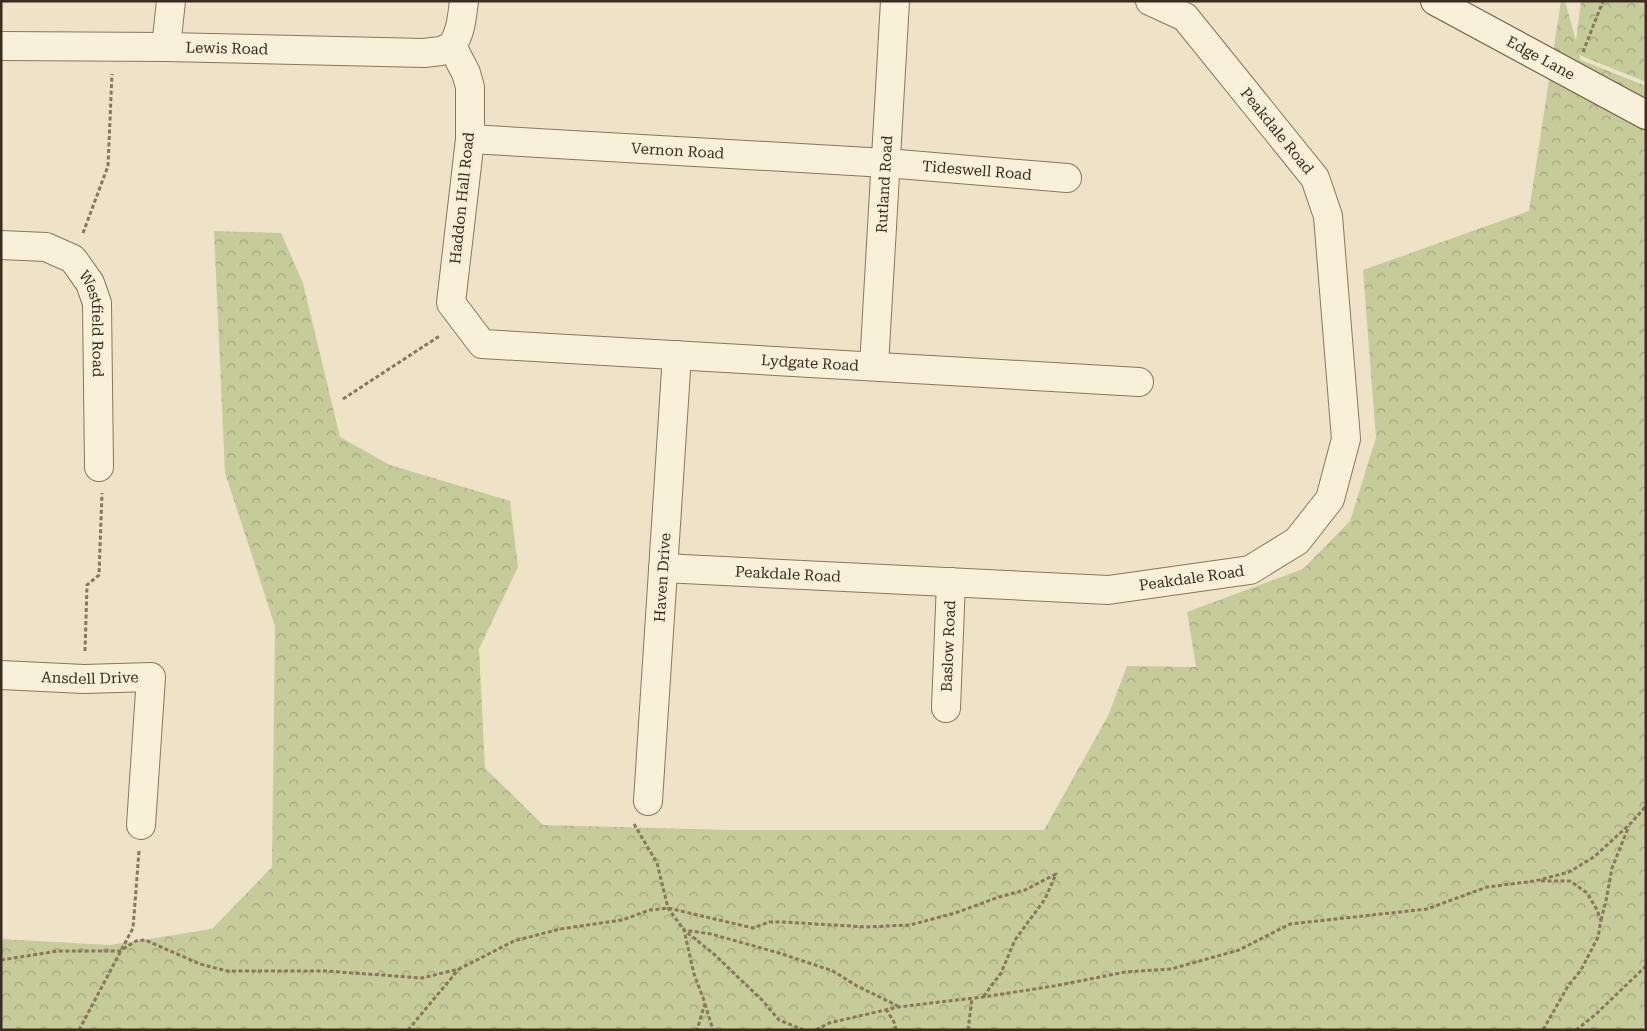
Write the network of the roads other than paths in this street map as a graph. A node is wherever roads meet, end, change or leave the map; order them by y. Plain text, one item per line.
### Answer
1 (171, 1) edge
2 (464, 1) edge
3 (895, 1) edge
4 (1150, 1) edge
5 (1435, 1) edge
6 (1, 46) edge
7 (452, 46) junction
8 (166, 47) junction
9 (1646, 115) edge
10 (470, 139) junction
11 (886, 163) junction
12 (1066, 178) dead end
13 (1, 245) edge
14 (482, 344) joint
15 (677, 355) junction
16 (874, 366) junction
17 (1139, 382) dead end
18 (98, 467) road end
19 (663, 568) junction
20 (951, 582) junction
21 (1, 675) edge
22 (946, 708) dead end
23 (648, 801) road end
24 (141, 824) road end

1 - 8 street
2 - 7 street
3 - 11 street, Rutland Road
4 - 20 street, Peakdale Road
5 - 9 street, Edge Lane
6 - 8 street, Lewis Road
7 - 8 street, Lewis Road
7 - 10 street, Haddon Hall Road
10 - 11 street, Vernon Road
10 - 14 street, Haddon Hall Road
11 - 12 street, Tideswell Road
11 - 16 street, Rutland Road
13 - 18 street, Westfield Road
14 - 15 street, Lydgate Road
15 - 16 street, Lydgate Road
15 - 19 street, Haven Drive
16 - 17 street, Lydgate Road
19 - 20 street, Peakdale Road
19 - 23 street, Haven Drive
20 - 22 street, Baslow Road
21 - 24 street, Ansdell Drive

